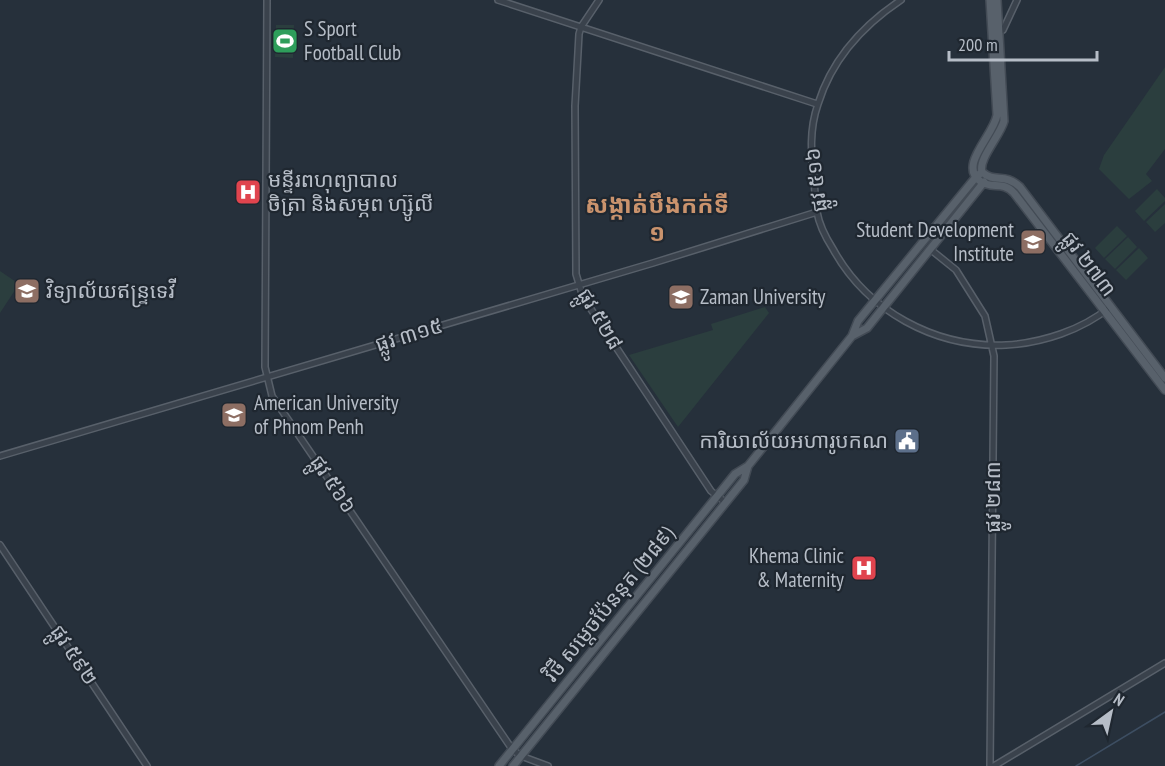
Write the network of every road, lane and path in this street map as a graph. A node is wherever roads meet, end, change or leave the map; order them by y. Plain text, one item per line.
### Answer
1 (267, 0) edge
2 (498, 0) edge
3 (598, 0) edge
4 (901, 0) edge
5 (990, 0) edge
6 (997, 0) edge
7 (1017, 0) edge
8 (581, 27) junction
9 (996, 33) junction
10 (817, 105) junction
11 (976, 177) junction
12 (984, 177) junction
13 (817, 212) junction
14 (930, 249) junction
15 (578, 285) junction
16 (875, 301) junction
17 (883, 308) junction
18 (1107, 309) junction
19 (852, 336) junction
20 (992, 346) junction
21 (266, 378) junction
22 (1165, 378) edge
23 (1165, 390) edge
24 (0, 456) edge
25 (748, 466) junction
26 (717, 496) junction
27 (726, 503) junction
28 (0, 545) edge
29 (1165, 663) edge
30 (560, 691) junction
31 (568, 698) junction
32 (512, 749) junction
33 (521, 756) junction
34 (147, 766) edge
35 (499, 766) edge
36 (513, 766) edge
37 (549, 766) edge
38 (992, 766) edge

1 - 21 street, ផ្លូវ ៥៦៦
2 - 8 street
3 - 8 street, ផ្លូវ ៥២៨
4 - 10 street, ផ្លូវ ៥១៦
5 - 9 main road
6 - 9 main road
7 - 9 street
8 - 10 street
8 - 15 street, ផ្លូវ ៥២៨
9 - 11 main road
9 - 12 main road, វិថី សម្តេចប៉ែននុត (២៨៩)
10 - 13 street, ផ្លូវ ៥១៦
11 - 12 main road, ផ្លូវ ២៧៣
11 - 16 main road, វិថី សម្តេចប៉ែននុត (២៨៩)
12 - 14 main road, វិថី សម្តេចប៉ែននុត (២៨៩)
12 - 18 main road, ផ្លូវ ២៧៣
13 - 15 street, ផ្លូវ ៣១៥
13 - 16 street, ផ្លូវ ៥១៦
14 - 17 main road, វិថី សម្តេចប៉ែននុត (២៨៩)
14 - 20 street, ផ្លូវ ២៨៣
15 - 21 street, ផ្លូវ ៣១៥
15 - 26 street, ផ្លូវ ៥២៨
16 - 17 street, ផ្លូវ ៥១៦
16 - 19 main road, វិថី សម្តេចប៉ែននុត (២៨៩)
17 - 19 main road, វិថី សម្តេចប៉ែននុត (២៨៩)
17 - 20 street, ផ្លូវ ៥១៦
18 - 20 street, ផ្លូវ ៥១៦
18 - 22 main road, ផ្លូវ ២៧៣
18 - 23 main road, ផ្លូវ ២៧៣
19 - 25 main road, វិថី សម្តេចប៉ែននុត (២៨៩)
20 - 38 street, ផ្លូវ ២៨៣
21 - 24 street, ផ្លូវ ៣១៥
21 - 32 street, ផ្លូវ ៥៦៦
25 - 26 main road, វិថី សម្តេចប៉ែននុត (២៨៩)
25 - 27 main road, វិថី សម្តេចប៉ែននុត (២៨៩)
26 - 27 street, ផ្លូវ ៥២៨
26 - 30 main road, វិថី សម្តេចប៉ែននុត (២៨៩)
27 - 31 main road, វិថី សម្តេចប៉ែននុត (២៨៩)
28 - 34 street, ផ្លូវ ៥៩២
29 - 38 street
30 - 31 main road
30 - 32 main road, វិថី សម្តេចប៉ែននុត (២៨៩)
31 - 33 main road, វិថី សម្តេចប៉ែននុត (២៨៩)
32 - 33 street, ផ្លូវ ៥៦៦
32 - 35 main road, វិថី សម្តេចប៉ែននុត (២៨៩)
33 - 36 main road, វិថី សម្តេចប៉ែននុត (២៨៩)
33 - 37 street, ផ្លូវ ៥៦៦

